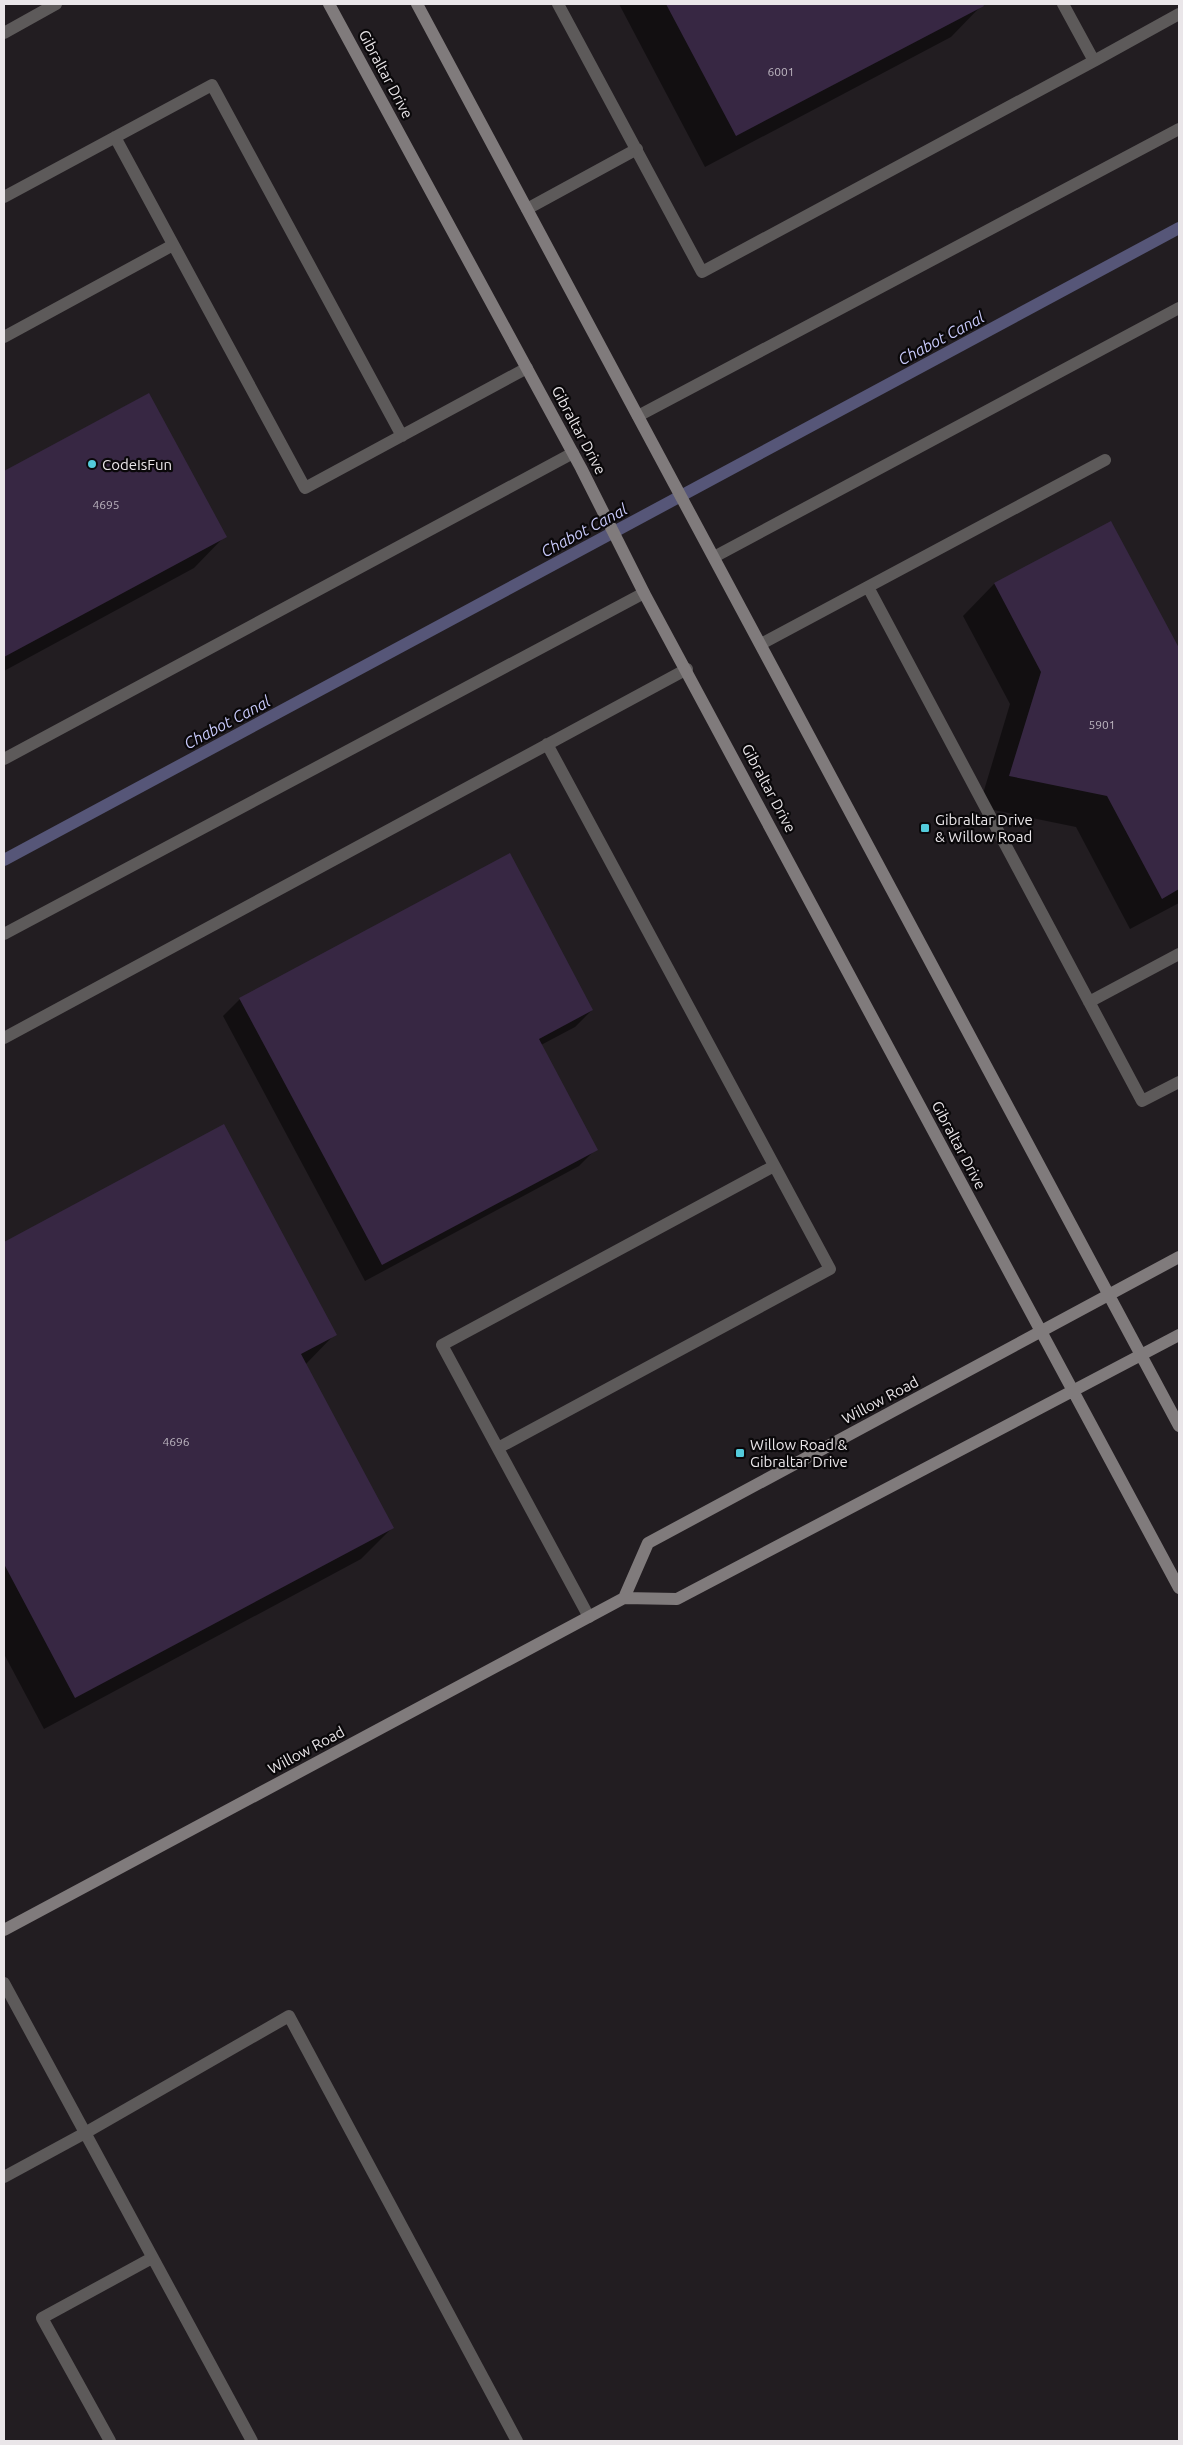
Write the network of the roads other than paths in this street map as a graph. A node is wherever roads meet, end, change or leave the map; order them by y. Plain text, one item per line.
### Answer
1 (56, 4) edge
2 (330, 4) edge
3 (417, 4) edge
4 (558, 4) edge
5 (1063, 4) edge
6 (1179, 14) edge
7 (4, 32) edge
8 (1094, 61) junction
9 (1179, 128) edge
10 (115, 137) junction
11 (637, 149) junction
12 (4, 197) edge
13 (527, 209) junction
14 (173, 245) junction
15 (1179, 308) edge
16 (4, 337) edge
17 (527, 368) junction
18 (638, 416) junction
19 (402, 436) junction
20 (573, 453) junction
21 (1105, 460) dead end
22 (714, 557) junction
23 (868, 587) junction
24 (644, 593) junction
25 (760, 644) junction
26 (687, 669) junction
27 (547, 744) junction
28 (4, 759) edge
29 (4, 934) edge
30 (1179, 954) edge
31 (1089, 1002) junction
32 (4, 1038) edge
33 (1179, 1082) edge
34 (774, 1166) junction
35 (1179, 1257) edge
36 (1109, 1294) junction
37 (1040, 1331) junction
38 (1179, 1335) edge
39 (1141, 1354) junction
40 (1072, 1391) junction
41 (1179, 1426) edge
42 (498, 1448) junction
43 (1179, 1588) edge
44 (624, 1598) junction
45 (589, 1616) junction
46 (4, 1930) edge
47 (4, 1983) edge
48 (85, 2133) junction
49 (4, 2177) edge
50 (152, 2258) junction
51 (110, 2441) edge
52 (252, 2441) edge
53 (518, 2441) edge

1 - 7 street
2 - 17 street, Gibraltar Drive
3 - 13 street
4 - 11 street
5 - 8 street
6 - 8 street
8 - 11 street
9 - 18 street
10 - 12 street
10 - 14 street
10 - 19 street
11 - 13 street
13 - 18 street
14 - 16 street
14 - 19 street
15 - 22 street
17 - 19 street
17 - 20 street, Gibraltar Drive
18 - 22 street
20 - 24 street, Gibraltar Drive
20 - 28 street
21 - 23 street
22 - 25 street
23 - 25 street
23 - 31 street
24 - 26 street, Gibraltar Drive
24 - 29 street
25 - 36 street
26 - 27 street
26 - 37 street, Gibraltar Drive
27 - 32 street
27 - 34 street
30 - 31 street
31 - 33 street
34 - 42 street
34 - 42 street
35 - 36 street, Willow Road
36 - 37 street, Willow Road
36 - 39 street
37 - 40 street, Gibraltar Drive
37 - 44 street, Willow Road
38 - 39 street, Willow Road
39 - 40 street, Willow Road
39 - 41 street
40 - 43 street, Gibraltar Drive
40 - 44 street, Willow Road
42 - 45 street
44 - 45 street, Willow Road
45 - 46 street, Willow Road
47 - 48 street
48 - 49 street
48 - 50 street
48 - 53 street
50 - 51 street
50 - 52 street

